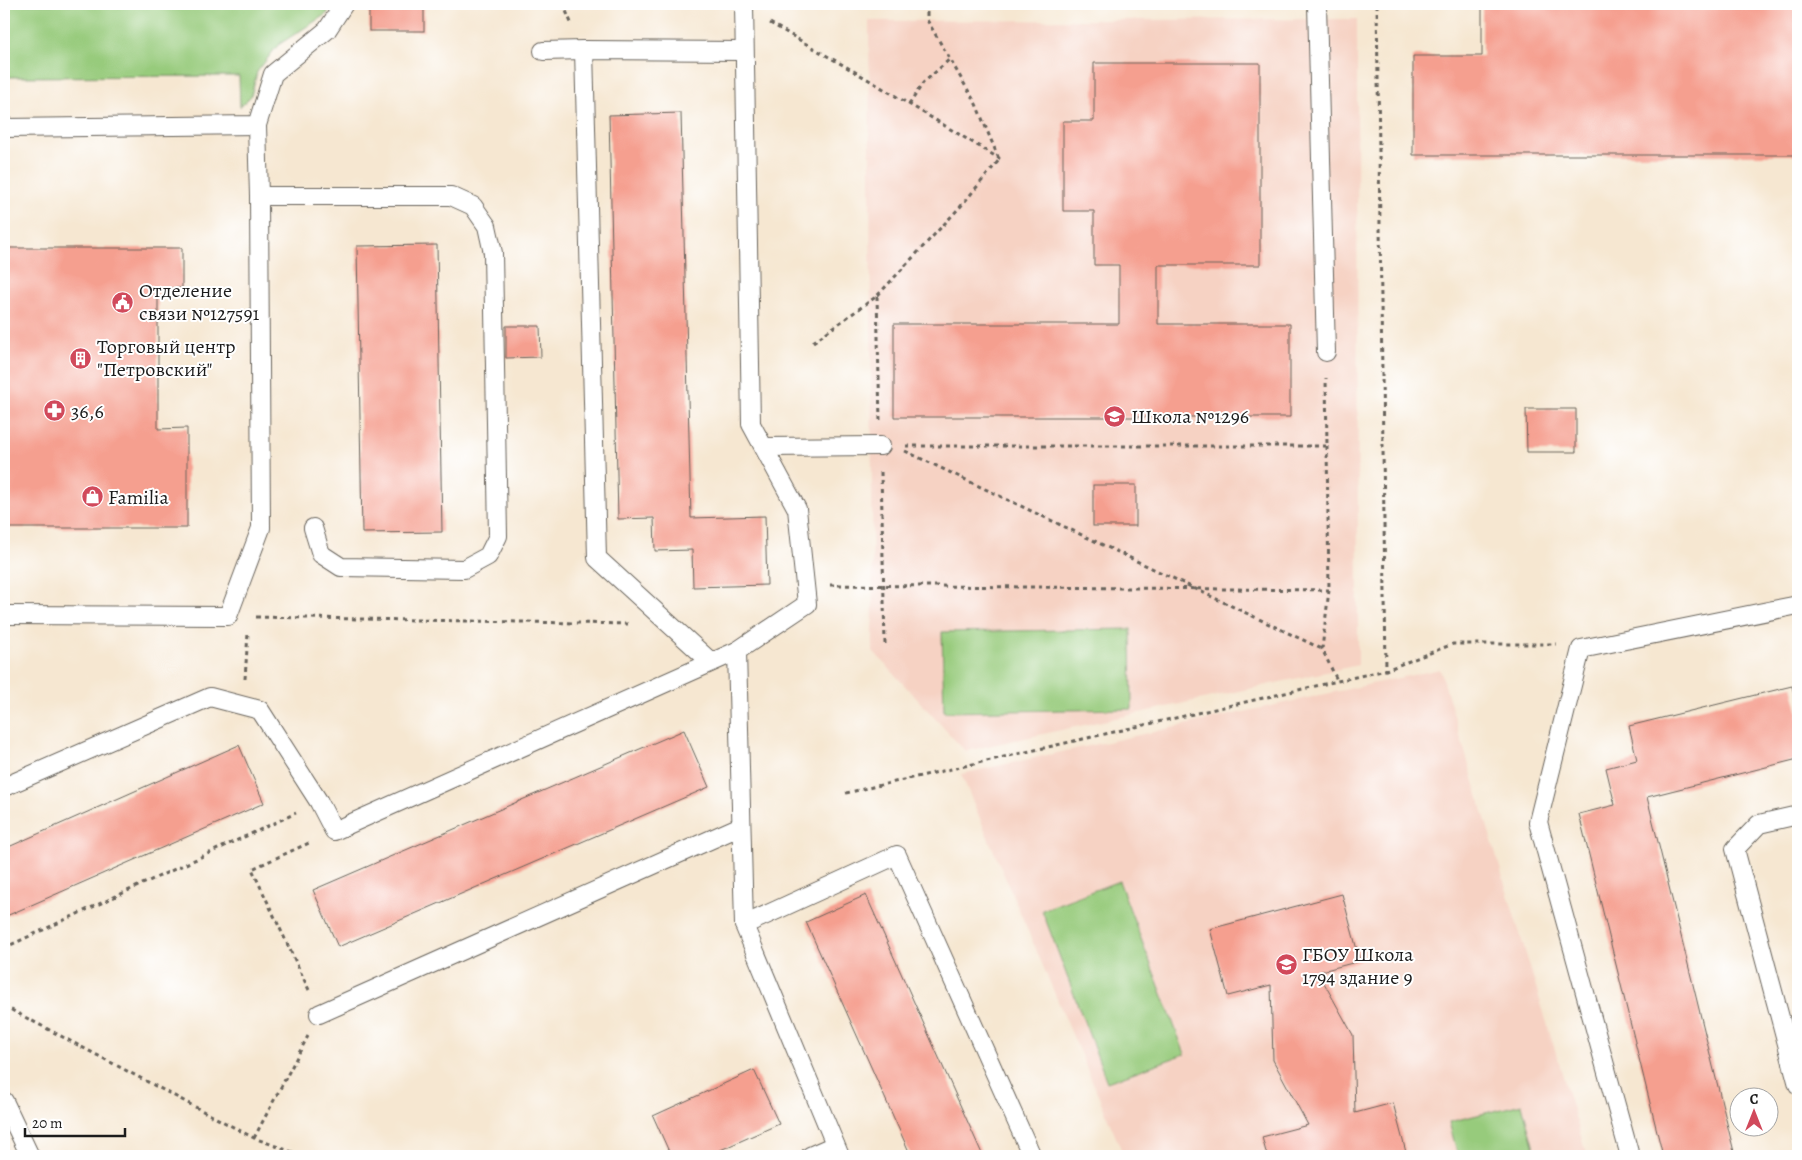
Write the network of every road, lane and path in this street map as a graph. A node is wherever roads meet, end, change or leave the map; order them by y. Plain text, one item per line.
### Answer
1 (344, 4) edge
2 (927, 4) edge
3 (1317, 4) edge
4 (1377, 4) edge
5 (744, 6) edge
6 (584, 50) junction
7 (543, 51) dead end
8 (744, 51) junction
9 (950, 59) junction
10 (909, 105) junction
11 (257, 125) junction
12 (4, 128) edge
13 (1000, 159) junction
14 (259, 196) junction
15 (813, 342) dead end
16 (1326, 352) joint
17 (888, 446) junction
18 (1327, 446) junction
19 (764, 447) junction
20 (314, 528) dead end
21 (805, 585) junction
22 (1194, 589) junction
23 (1329, 590) junction
24 (1798, 605) edge
25 (4, 615) edge
26 (228, 616) junction
27 (248, 617) junction
28 (670, 625) junction
29 (1322, 649) junction
30 (1581, 649) junction
31 (737, 651) junction
32 (711, 662) junction
33 (1386, 670) junction
34 (1336, 680) junction
35 (243, 706) junction
36 (4, 787) edge
37 (846, 793) dead end
38 (319, 802) junction
39 (1798, 815) edge
40 (741, 826) junction
41 (334, 831) junction
42 (744, 925) junction
43 (4, 948) edge
44 (4, 1006) edge
45 (319, 1014) junction
46 (1798, 1085) edge
47 (4, 1100) edge
48 (254, 1138) junction
49 (838, 1151) edge
50 (30, 1156) edge
51 (302, 1156) edge
52 (810, 1156) edge
53 (1032, 1156) edge
54 (1630, 1156) edge

1 - 11 lane
2 - 9 path
3 - 16 lane
4 - 33 path
5 - 8 lane
5 - 10 path
6 - 7 lane
6 - 8 lane
6 - 28 lane
8 - 19 lane
9 - 10 path
9 - 13 path
10 - 13 path
11 - 12 lane
11 - 14 lane
13 - 15 path
14 - 20 lane
14 - 26 lane
16 - 18 path
17 - 18 path
17 - 19 lane
17 - 22 path
18 - 23 path
19 - 21 lane
21 - 22 path
21 - 31 lane
22 - 23 path
22 - 29 path
23 - 29 path
24 - 30 lane
25 - 26 lane
26 - 27 path
27 - 28 path
27 - 35 path
28 - 32 lane
29 - 34 path
30 - 33 path
30 - 54 lane
31 - 32 lane
31 - 40 lane
32 - 41 lane
33 - 34 path
34 - 37 path
35 - 36 lane
35 - 38 lane
38 - 41 lane
38 - 43 path
39 - 46 lane
40 - 42 lane
40 - 45 lane
41 - 45 path
42 - 49 lane
42 - 53 lane
44 - 48 path
45 - 48 path
47 - 50 lane
48 - 51 path
49 - 52 lane

